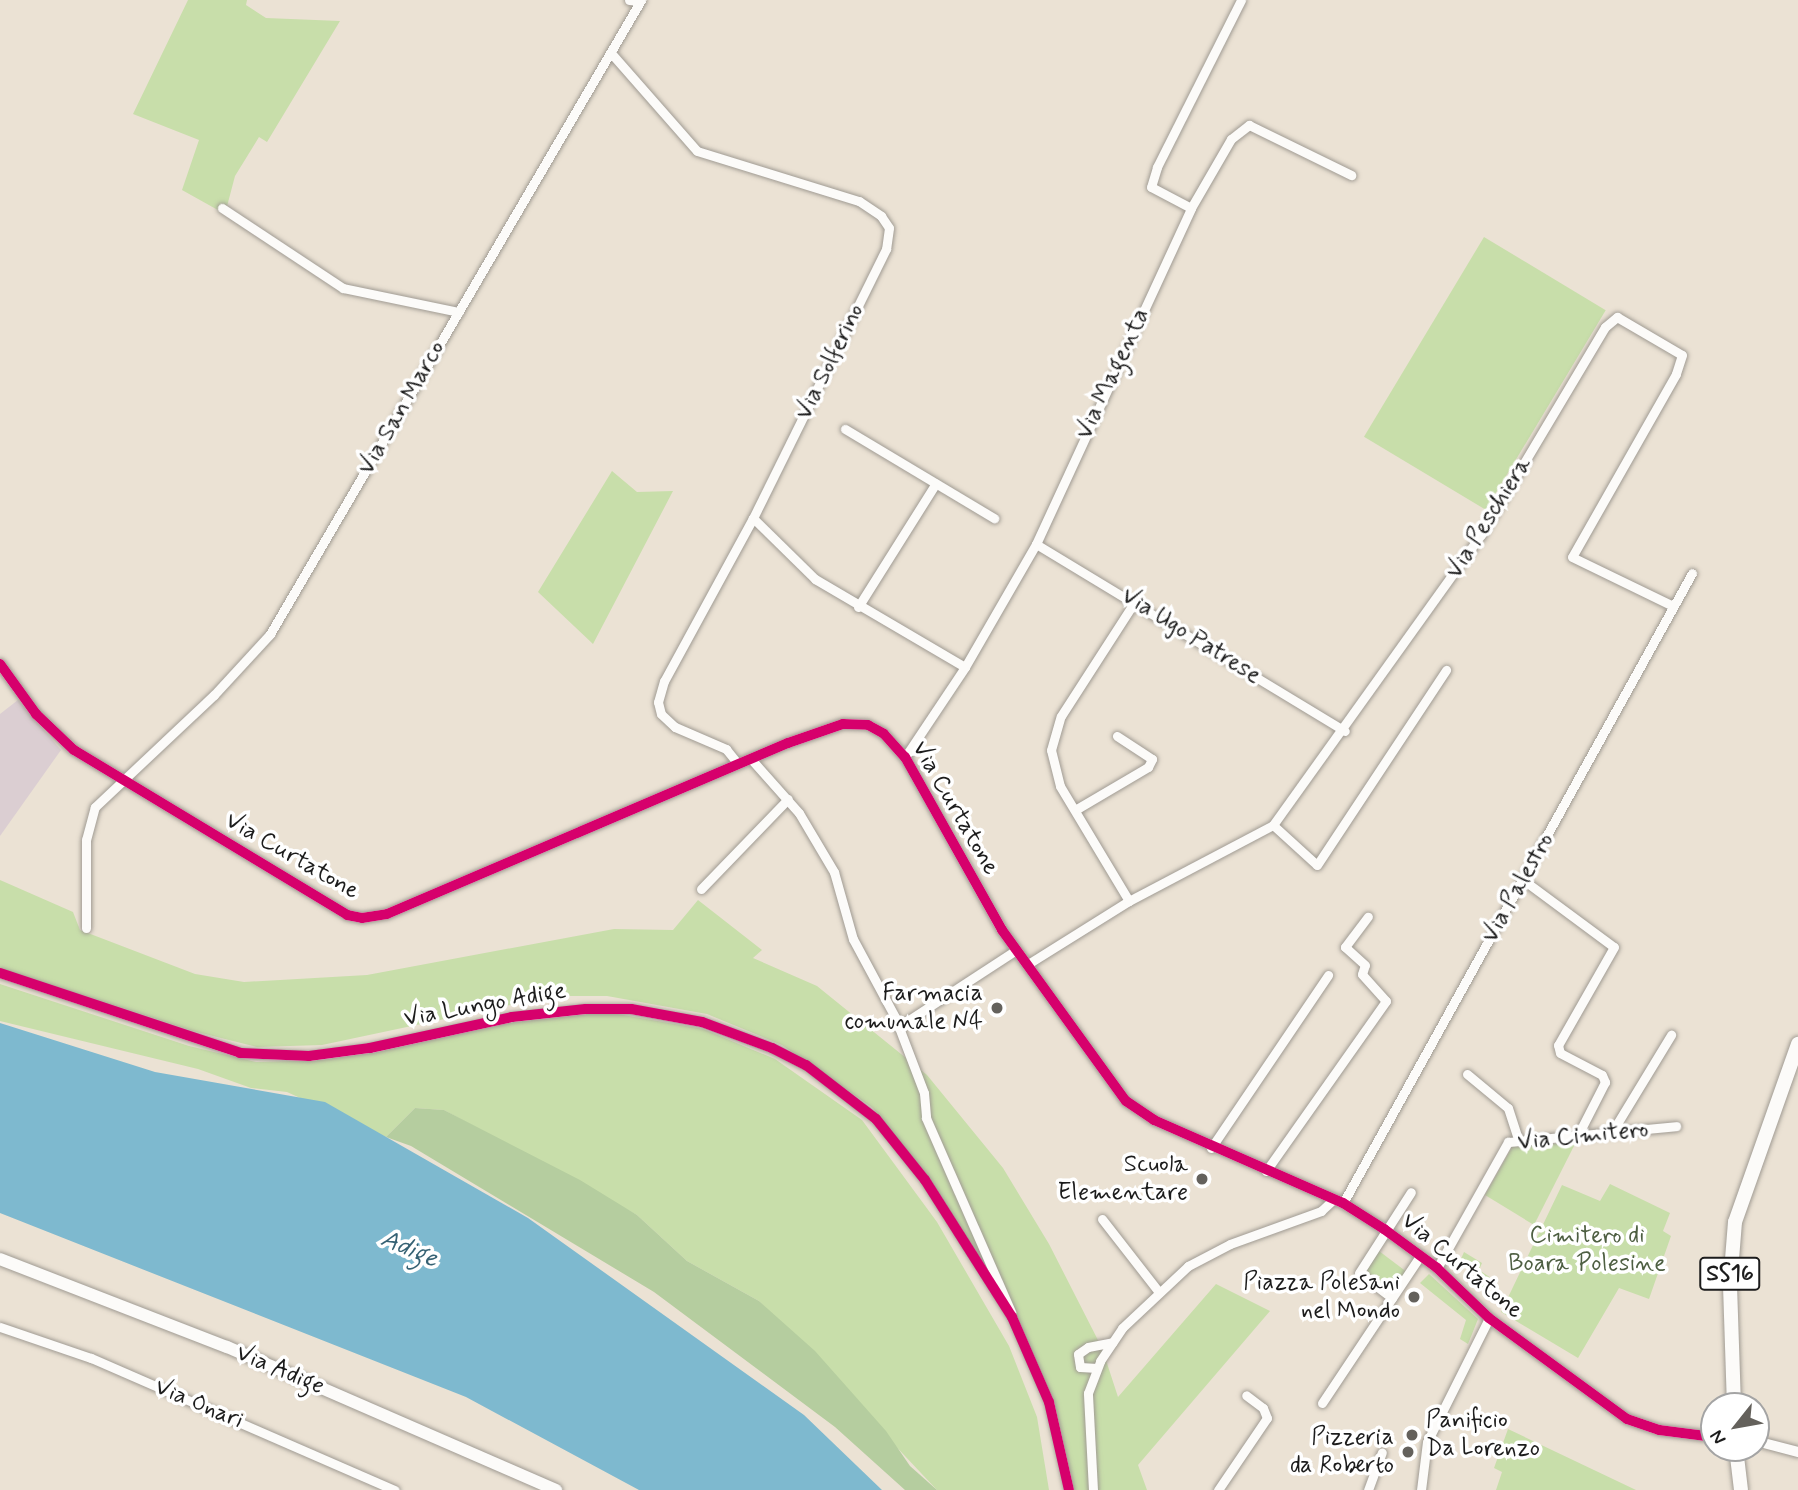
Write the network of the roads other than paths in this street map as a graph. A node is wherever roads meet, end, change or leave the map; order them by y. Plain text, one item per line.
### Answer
1 (628, 0) edge
2 (1241, 0) edge
3 (640, 1) edge
4 (611, 53) junction
5 (1351, 175) dead end
6 (222, 208) dead end
7 (1191, 208) junction
8 (459, 312) junction
9 (845, 429) dead end
10 (936, 483) junction
11 (753, 518) junction
12 (994, 518) dead end
13 (1035, 544) junction
14 (1692, 573) dead end
15 (1135, 601) junction
16 (1673, 606) junction
17 (858, 607) junction
18 (0, 664) edge
19 (965, 667) junction
20 (1446, 670) dead end
21 (1345, 731) junction
22 (1117, 736) dead end
23 (905, 757) junction
24 (751, 759) junction
25 (738, 764) junction
26 (120, 780) junction
27 (788, 799) junction
28 (1075, 810) junction
29 (1273, 825) junction
30 (1522, 879) junction
31 (701, 889) dead end
32 (1129, 901) junction
33 (1368, 917) dead end
34 (86, 929) dead end
35 (1016, 950) junction
36 (1028, 964) junction
37 (0, 973) edge
38 (1328, 975) dead end
39 (898, 1027) junction
40 (1671, 1035) dead end
41 (1798, 1044) edge
42 (1467, 1074) dead end
43 (1676, 1126) dead end
44 (1612, 1132) junction
45 (1578, 1135) junction
46 (1519, 1140) junction
47 (1211, 1148) junction
48 (1266, 1171) junction
49 (1411, 1192) dead end
50 (1339, 1201) junction
51 (1102, 1219) dead end
52 (1388, 1232) junction
53 (1420, 1256) junction
54 (0, 1259) edge
55 (1437, 1268) junction
56 (1158, 1292) junction
57 (1392, 1298) junction
58 (1012, 1317) junction
59 (1489, 1318) junction
60 (0, 1327) edge
61 (1113, 1342) junction
62 (1097, 1368) junction
63 (1734, 1392) edge
64 (1246, 1395) dead end
65 (1322, 1403) dead end
66 (1700, 1435) edge
67 (1770, 1445) edge
68 (1382, 1452) dead end
69 (1798, 1452) edge
70 (1737, 1462) edge
71 (1737, 1465) junction
72 (394, 1490) edge
73 (556, 1490) edge
74 (1069, 1490) edge
75 (1093, 1490) edge
76 (1218, 1490) edge
77 (1368, 1490) edge
78 (1421, 1490) edge
79 (1736, 1490) edge
80 (1741, 1490) edge

1 - 3 street, Via San Marco
2 - 7 street
3 - 4 street, Via San Marco
4 - 8 street, Via San Marco
4 - 11 street, Via Solferino
5 - 7 street, Via Magenta
6 - 8 street
7 - 13 street, Via Magenta
8 - 26 street, Via San Marco
9 - 10 street
10 - 12 street
10 - 17 street
11 - 17 street
11 - 25 street, Via Solferino
13 - 15 street, Via Ugo Patrese
13 - 19 street, Via Magenta
14 - 16 street, Via Palestro
15 - 21 street, Via Ugo Patrese
15 - 28 street
16 - 21 street, Via Peschiera
16 - 30 street, Via Palestro
17 - 19 street
18 - 26 street, Via Curtatone
19 - 23 street, Via Magenta
20 - 29 street
21 - 29 street, Via Peschiera
22 - 28 street
23 - 24 street, Via Curtatone
23 - 35 street, Via Curtatone
24 - 25 street, Via Curtatone
24 - 27 street
25 - 26 street, Via Curtatone
26 - 34 street, Via San Marco
27 - 31 street
27 - 39 street
28 - 32 street
29 - 32 street, Via Peschiera
30 - 45 street
30 - 50 street, Via Palestro
32 - 36 street, Via Peschiera
33 - 48 street
35 - 36 street, Via Curtatone
35 - 39 street
36 - 47 street, Via Curtatone
37 - 58 street, Via Lungo Adige
38 - 47 street
39 - 58 street
40 - 44 street
41 - 63 main road, SS16
42 - 46 street
43 - 44 street, Via Cimitero
44 - 45 street, Via Cimitero
45 - 46 street, Via Cimitero
46 - 55 street, Via Cimitero
47 - 48 street, Via Curtatone
48 - 50 street, Via Curtatone
49 - 52 street
50 - 52 street, Via Curtatone
50 - 56 street
51 - 56 street
52 - 53 street, Via Curtatone
52 - 57 street
53 - 55 street, Via Curtatone
53 - 57 street
54 - 73 main road, Via Adige
55 - 59 street, Via Curtatone
56 - 61 street
57 - 65 street
58 - 74 street, Via Lungo Adige
59 - 66 street, Via Curtatone
59 - 78 street
60 - 72 street, Via Onari
61 - 62 street
61 - 62 street
62 - 75 street
64 - 76 street
67 - 69 street
68 - 77 street
70 - 71 main road
71 - 79 main road
71 - 80 main road

